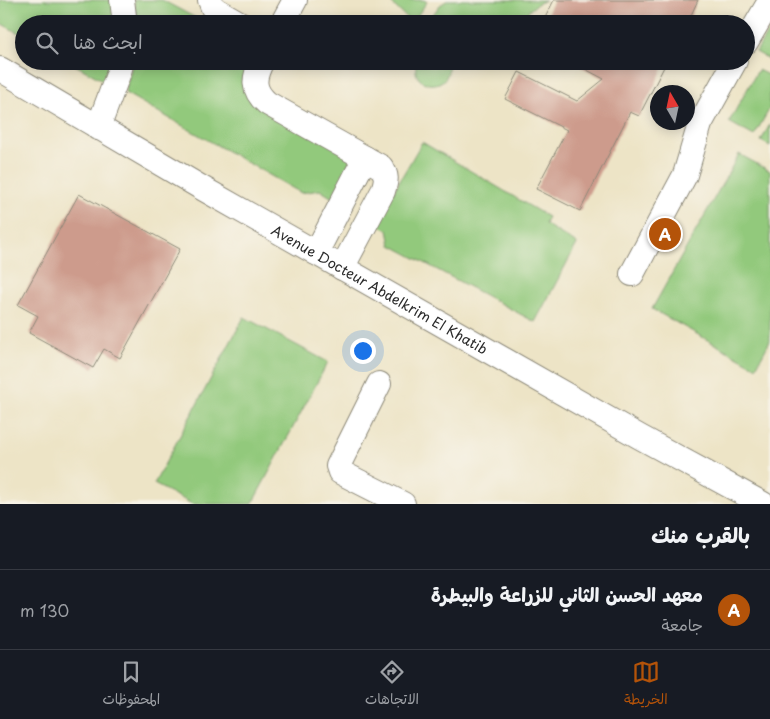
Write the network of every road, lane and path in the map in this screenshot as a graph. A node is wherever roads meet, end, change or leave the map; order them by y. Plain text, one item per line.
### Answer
1 (122, 0) edge
2 (210, 0) edge
3 (295, 0) edge
4 (770, 1) edge
5 (123, 15) edge
6 (225, 15) edge
7 (287, 15) edge
8 (755, 27) edge
9 (0, 69) edge
10 (119, 70) edge
11 (258, 70) edge
12 (731, 70) edge
13 (98, 128) junction
14 (365, 158) junction
15 (316, 253) junction
16 (342, 268) junction
17 (632, 274) dead end
18 (379, 384) dead end
19 (403, 504) edge
20 (763, 504) edge

1 - 5 street
2 - 6 street
3 - 7 street
4 - 8 street
9 - 13 street, Avenue Docteur Abdelkrim El Khatib
10 - 13 street
11 - 14 street
12 - 17 street
13 - 15 street, Avenue Docteur Abdelkrim El Khatib
14 - 15 street
14 - 16 street
15 - 16 street, Avenue Docteur Abdelkrim El Khatib
16 - 20 street, Avenue Docteur Abdelkrim El Khatib
18 - 19 street

